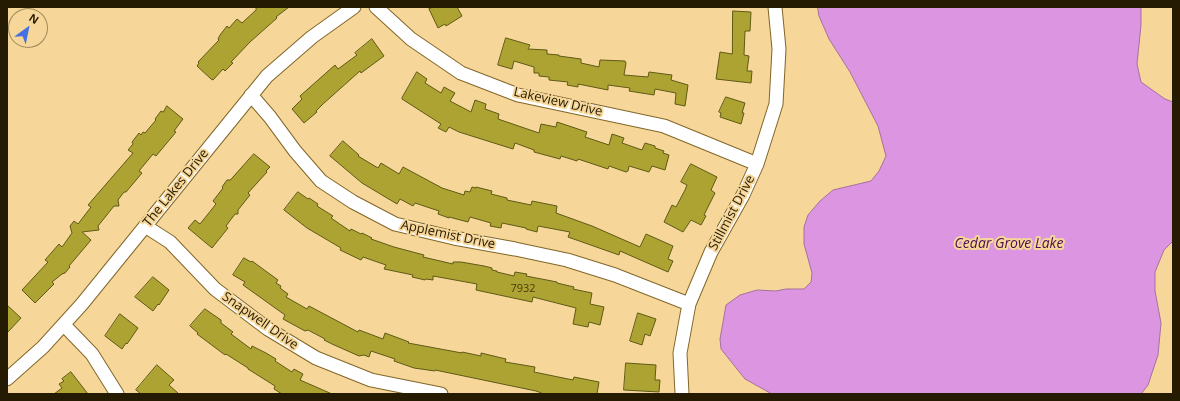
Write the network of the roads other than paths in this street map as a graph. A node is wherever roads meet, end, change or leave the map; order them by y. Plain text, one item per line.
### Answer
1 (354, 7) edge
2 (376, 7) edge
3 (775, 7) edge
4 (251, 95) junction
5 (757, 164) junction
6 (145, 226) junction
7 (688, 304) junction
8 (64, 324) junction
9 (7, 379) edge
10 (116, 394) edge
11 (441, 394) edge
12 (682, 394) edge

1 - 4 street, The Lakes Drive
2 - 5 street, Lakeview Drive
3 - 5 street, Stillmist Drive
4 - 6 street, The Lakes Drive
4 - 7 street, Applemist Drive
5 - 7 street, Stillmist Drive
6 - 8 street, The Lakes Drive
6 - 11 street, Snapwell Drive
7 - 12 street, Stillmist Drive
8 - 9 street, The Lakes Drive
8 - 10 street

